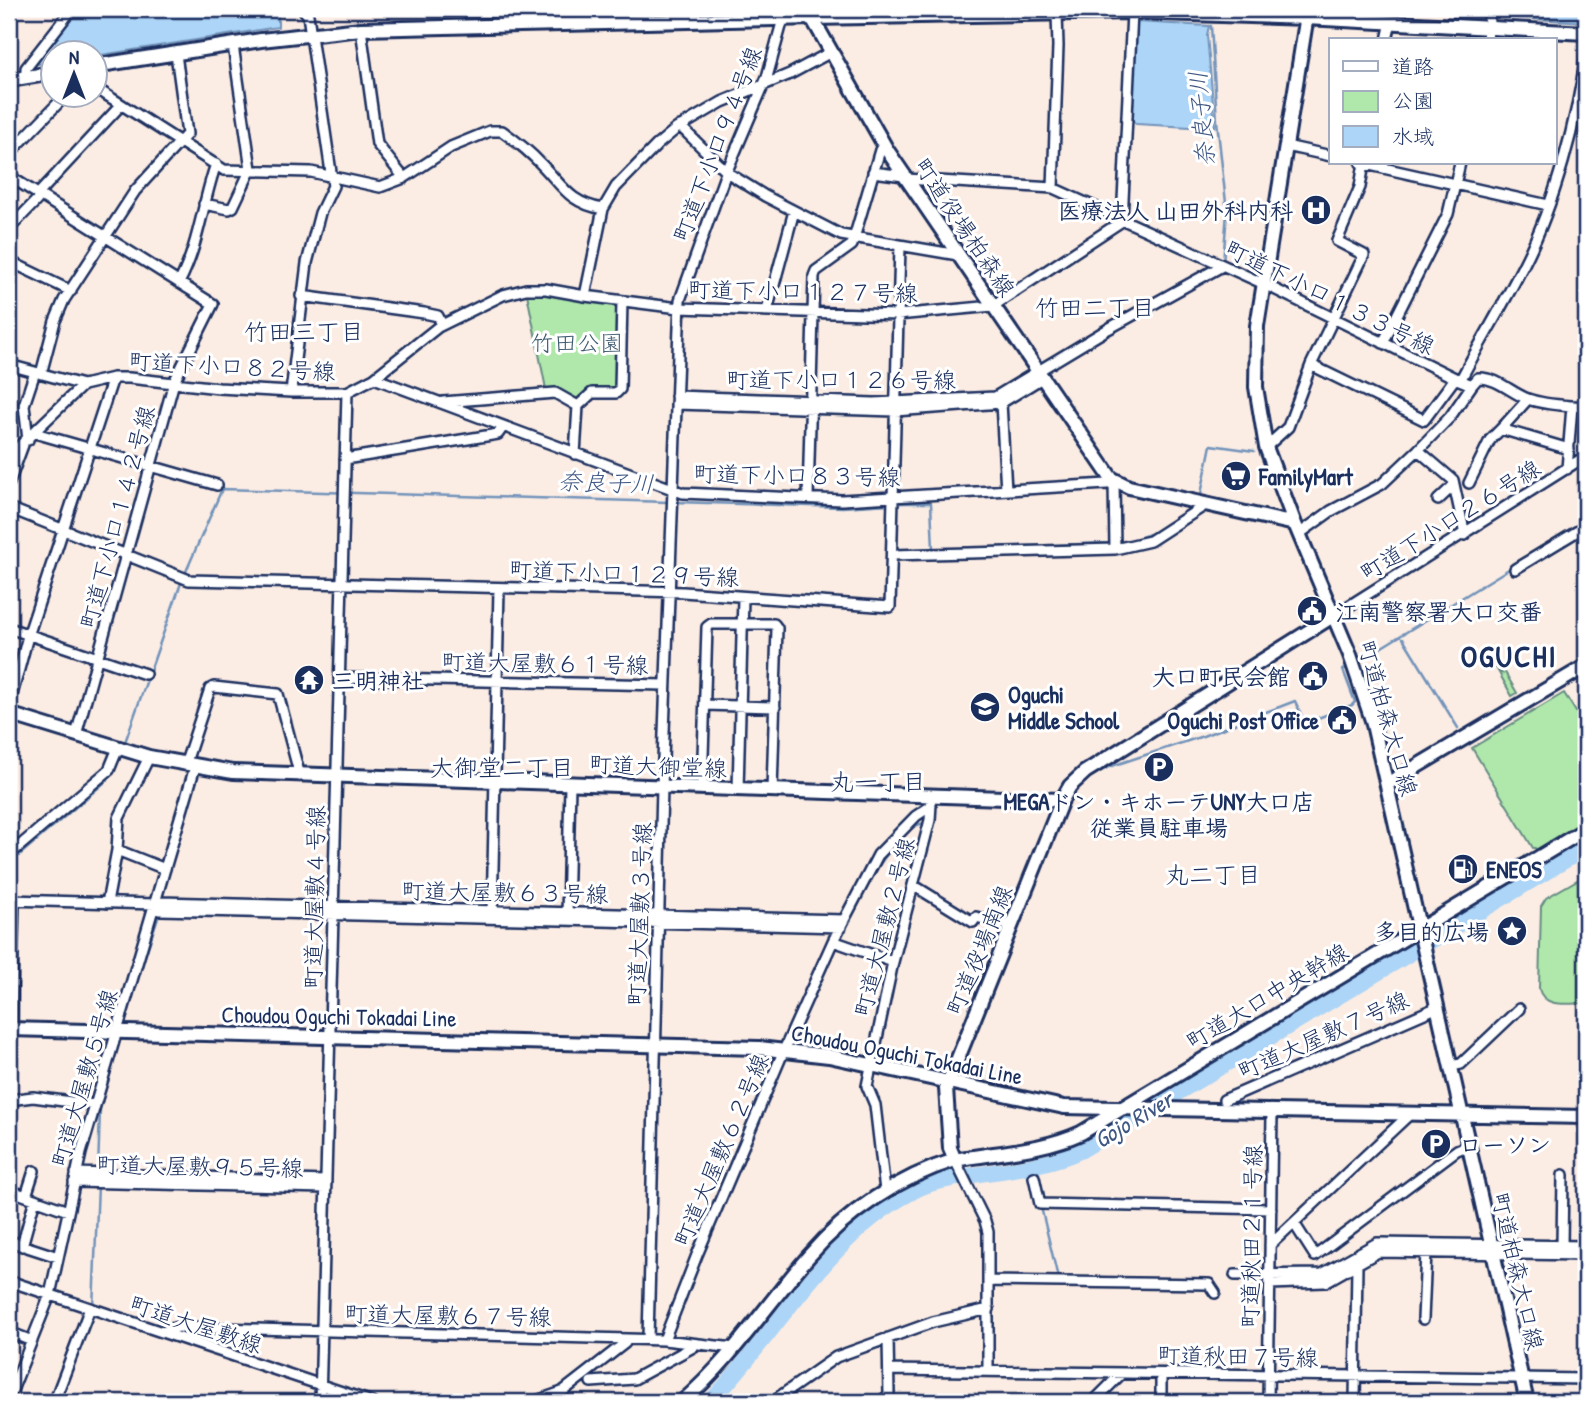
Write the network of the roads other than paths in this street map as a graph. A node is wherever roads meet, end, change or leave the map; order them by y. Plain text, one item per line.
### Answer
1 (72, 9) edge
2 (303, 9) edge
3 (1490, 9) edge
4 (1030, 11) edge
5 (1101, 11) edge
6 (1208, 11) edge
7 (987, 12) edge
8 (1132, 12) junction
9 (1057, 13) junction
10 (1307, 13) edge
11 (810, 14) edge
12 (783, 19) junction
13 (1391, 22) junction
14 (361, 29) junction
15 (1586, 33) edge
16 (310, 34) junction
17 (1488, 34) edge
18 (1387, 38) edge
19 (233, 45) junction
20 (831, 52) junction
21 (176, 54) junction
22 (1586, 54) edge
23 (108, 64) edge
24 (38, 75) edge
25 (26, 77) junction
26 (9, 80) edge
27 (764, 83) junction
28 (108, 96) edge
29 (121, 105) junction
30 (53, 108) edge
31 (680, 126) junction
32 (181, 141) junction
33 (885, 146) junction
34 (1286, 146) junction
35 (9, 154) edge
36 (1329, 156) edge
37 (216, 164) junction
38 (1362, 164) edge
39 (1366, 164) edge
40 (1460, 164) edge
41 (251, 169) junction
42 (873, 172) junction
43 (727, 173) junction
44 (9, 176) edge
45 (331, 177) junction
46 (905, 177) junction
47 (404, 178) junction
48 (1455, 184) junction
49 (1053, 188) junction
50 (39, 195) junction
51 (204, 204) junction
52 (1548, 205) junction
53 (603, 209) junction
54 (794, 211) junction
55 (1122, 221) junction
56 (9, 229) edge
57 (105, 238) junction
58 (854, 239) junction
59 (900, 246) junction
60 (958, 255) junction
61 (9, 261) edge
62 (1222, 266) junction
63 (179, 283) junction
64 (1264, 284) junction
65 (71, 291) junction
66 (302, 296) junction
67 (584, 296) junction
68 (622, 301) junction
69 (993, 306) junction
70 (680, 308) junction
71 (767, 311) junction
72 (813, 313) junction
73 (897, 316) junction
74 (1333, 319) junction
75 (442, 325) junction
76 (1383, 343) junction
77 (1311, 365) junction
78 (9, 366) edge
79 (38, 373) junction
80 (1040, 375) junction
81 (113, 378) junction
82 (374, 378) junction
83 (1457, 379) junction
84 (174, 382) junction
85 (83, 385) junction
86 (1472, 385) junction
87 (291, 392) junction
88 (347, 392) junction
89 (1528, 399) junction
90 (676, 400) junction
91 (438, 402) junction
92 (1001, 403) junction
93 (811, 404) junction
94 (578, 406) junction
95 (1572, 406) junction
96 (895, 407) junction
97 (1586, 407) edge
98 (503, 426) junction
99 (1501, 429) junction
100 (29, 439) junction
101 (1266, 447) junction
102 (90, 449) junction
103 (1569, 449) junction
104 (1418, 450) junction
105 (575, 454) junction
106 (9, 456) edge
107 (1586, 456) edge
108 (345, 459) junction
109 (151, 467) junction
110 (1567, 469) junction
111 (1114, 481) junction
112 (9, 483) edge
113 (1469, 483) dead end
114 (217, 485) dead end
115 (1454, 485) junction
116 (1006, 490) junction
117 (672, 491) junction
118 (893, 497) junction
119 (808, 498) junction
120 (1438, 500) dead end
121 (1207, 504) junction
122 (9, 508) edge
123 (1586, 526) edge
124 (1297, 529) junction
125 (63, 530) junction
126 (1465, 535) junction
127 (1115, 549) junction
128 (127, 555) junction
129 (892, 555) junction
130 (1515, 569) dead end
131 (341, 584) junction
132 (499, 588) junction
133 (669, 592) junction
134 (743, 597) junction
135 (1333, 616) junction
136 (743, 624) junction
137 (9, 628) edge
138 (28, 636) junction
139 (98, 658) junction
140 (1586, 666) edge
141 (145, 674) dead end
142 (339, 678) junction
143 (497, 681) junction
144 (665, 685) junction
145 (705, 705) junction
146 (9, 706) edge
147 (740, 706) junction
148 (775, 706) junction
149 (9, 714) edge
150 (76, 736) junction
151 (118, 748) junction
152 (149, 757) junction
153 (190, 766) junction
154 (300, 776) junction
155 (337, 777) junction
156 (495, 782) junction
157 (570, 784) junction
158 (1387, 785) junction
159 (662, 787) junction
160 (702, 789) junction
161 (738, 790) junction
162 (772, 791) junction
163 (1062, 800) junction
164 (932, 801) junction
165 (1586, 829) edge
166 (117, 850) junction
167 (9, 855) edge
168 (165, 869) junction
169 (913, 885) junction
170 (11, 900) edge
171 (107, 903) junction
172 (155, 904) junction
173 (333, 910) junction
174 (493, 914) junction
175 (567, 916) junction
176 (658, 919) junction
177 (843, 924) junction
178 (1011, 926) junction
179 (1421, 933) junction
180 (11, 938) edge
181 (834, 941) junction
182 (893, 962) junction
183 (1438, 1007) junction
184 (1519, 1009) dead end
185 (10, 1029) edge
186 (117, 1031) junction
187 (330, 1037) junction
188 (654, 1045) junction
189 (784, 1050) junction
190 (871, 1065) junction
191 (1451, 1066) junction
192 (948, 1082) junction
193 (9, 1100) edge
194 (1224, 1100) dead end
195 (95, 1105) junction
196 (1126, 1109) junction
197 (1272, 1112) junction
198 (1410, 1114) junction
199 (1461, 1115) junction
200 (1586, 1116) edge
201 (1469, 1145) junction
202 (955, 1160) junction
203 (34, 1171) dead end
204 (1563, 1175) dead end
205 (1034, 1177) dead end
206 (75, 1178) junction
207 (326, 1184) junction
208 (9, 1189) edge
209 (885, 1191) junction
210 (31, 1198) junction
211 (1271, 1209) junction
212 (68, 1211) junction
213 (1294, 1223) junction
214 (9, 1241) edge
215 (1270, 1245) junction
216 (22, 1246) junction
217 (1562, 1246) junction
218 (1586, 1246) edge
219 (1492, 1249) junction
220 (1426, 1252) junction
221 (1586, 1255) edge
222 (58, 1257) junction
223 (1357, 1264) junction
224 (1235, 1275) dead end
225 (1270, 1280) junction
226 (9, 1281) edge
227 (989, 1281) junction
228 (1216, 1293) dead end
229 (50, 1295) junction
230 (90, 1308) junction
231 (989, 1309) junction
232 (1423, 1319) dead end
233 (322, 1331) junction
234 (9, 1332) edge
235 (162, 1332) junction
236 (888, 1338) junction
237 (625, 1339) junction
238 (648, 1339) junction
239 (664, 1339) junction
240 (32, 1341) junction
241 (694, 1344) junction
242 (734, 1348) junction
243 (889, 1370) junction
244 (988, 1371) junction
245 (1122, 1373) junction
246 (1161, 1374) junction
247 (1269, 1376) junction
248 (1352, 1376) junction
249 (1521, 1378) junction
250 (1586, 1379) edge
251 (591, 1382) dead end
252 (321, 1385) junction
253 (9, 1398) edge
254 (54, 1402) edge
255 (320, 1402) edge
256 (372, 1402) edge
257 (533, 1402) edge
258 (682, 1402) edge
259 (781, 1402) edge
260 (880, 1402) edge
261 (1093, 1402) edge
262 (1161, 1402) edge
263 (1268, 1402) edge
264 (1349, 1402) edge
265 (1355, 1402) edge
266 (1527, 1402) edge

1 - 25 street
2 - 16 street
3 - 17 street
4 - 7 street
4 - 9 street
5 - 8 street
5 - 9 street
6 - 8 street
6 - 10 street
7 - 11 street
8 - 55 street
9 - 49 street
10 - 13 street
10 - 34 street, 町道柏森大口線
11 - 12 street
11 - 20 street, 町道役場柏森線
12 - 14 street
12 - 27 street, 町道下小口９４号線
13 - 17 street
13 - 18 street
14 - 16 street
14 - 47 street
15 - 17 street
16 - 19 street
16 - 45 street
19 - 21 street
19 - 41 street
20 - 27 street
20 - 33 street, 町道役場柏森線
21 - 23 street
21 - 32 street
22 - 52 street
24 - 25 street
25 - 26 street
27 - 31 street
27 - 43 street, 町道下小口９４号線
28 - 29 street
29 - 32 street
29 - 50 street
30 - 35 street
31 - 43 street
31 - 53 street
32 - 37 street
32 - 57 street
33 - 42 street
33 - 46 street, 町道役場柏森線
34 - 36 street
34 - 64 street, 町道柏森大口線
37 - 41 street
37 - 51 street
38 - 74 street
39 - 48 street
40 - 48 street
41 - 45 street
41 - 51 street
42 - 46 street, 町道下小口１３３号線
42 - 58 street
43 - 54 street
43 - 70 street, 町道下小口９４号線
44 - 50 street, 町道下小口１４２号線
45 - 47 street
45 - 66 street
46 - 49 street, 町道下小口１３３号線
46 - 60 street, 町道役場柏森線
47 - 53 street
48 - 52 street
48 - 76 street
49 - 55 street, 町道下小口１３３号線
50 - 56 street
50 - 57 street, 町道下小口１４２号線
51 - 63 street
52 - 83 street
53 - 67 street
54 - 58 street
54 - 71 street
55 - 62 street, 町道下小口１３３号線
55 - 69 street, 町道下小口１２７号線
57 - 63 street, 町道下小口１４２号線
57 - 65 street
58 - 59 street
58 - 72 street
59 - 60 street
59 - 73 street, 町道下小口１２９号線
60 - 69 street, 町道役場柏森線
61 - 65 street
62 - 64 street, 町道下小口１３３号線
62 - 80 street, 町道下小口１２６号線
63 - 84 street, 町道下小口１４２号線
64 - 74 street, 町道下小口１３３号線
64 - 101 street, 町道柏森大口線
65 - 79 street
66 - 75 street
66 - 87 street
67 - 68 street, 町道下小口１２７号線
67 - 75 street, 町道下小口８２号線
68 - 70 street, 町道下小口１２７号線
68 - 94 street
69 - 73 street, 町道下小口１２７号線
69 - 80 street, 町道役場柏森線
70 - 71 street, 町道下小口１２７号線
70 - 90 street, 町道下小口９４号線
71 - 72 street, 町道下小口１２７号線
72 - 73 street, 町道下小口１２７号線
72 - 93 street
73 - 96 street, 町道下小口１２９号線
74 - 76 street, 町道下小口１３３号線
74 - 77 street
75 - 82 street, 町道下小口８２号線
76 - 83 street, 町道下小口１３３号線
77 - 83 street
77 - 101 street
78 - 79 street
79 - 85 street
79 - 100 street
80 - 92 street
80 - 96 street, 町道下小口１２６号線
80 - 111 street, 町道役場柏森線
81 - 84 street, 町道下小口８２号線
81 - 85 street, 町道下小口８２号線
81 - 102 street
82 - 88 street, 町道下小口８２号線
82 - 91 street, 町道下小口８３号線
83 - 86 street, 町道下小口１３３号線
84 - 87 street, 町道下小口８２号線
84 - 109 street, 町道下小口１４２号線
85 - 100 street
86 - 89 street
86 - 104 street
87 - 88 street, 町道下小口８２号線
88 - 108 street, 町道大屋敷４号線
89 - 95 street
89 - 99 street
90 - 93 street, 町道下小口１２６号線
90 - 117 street, 町道下小口９４号線
91 - 94 street
91 - 98 street, 町道下小口８３号線
92 - 96 street
92 - 116 street
93 - 96 street, 町道下小口１２６号線
93 - 119 street
94 - 105 street
95 - 97 street
95 - 103 street
96 - 118 street, 町道下小口１２９号線
98 - 105 street, 町道下小口８３号線
98 - 108 street
99 - 103 street
99 - 113 street
100 - 102 street
100 - 106 street
100 - 112 street
101 - 124 street, 町道柏森大口線
102 - 109 street
102 - 125 street
103 - 110 street
104 - 115 street
104 - 124 street
105 - 117 street, 町道下小口８３号線
107 - 110 street, 町道下小口２６号線
108 - 131 street, 町道大屋敷４号線
109 - 114 street
109 - 128 street, 町道下小口１４２号線
110 - 126 street, 町道下小口２６号線
111 - 116 street, 町道下小口８３号線
111 - 121 street
111 - 127 street
115 - 120 street
115 - 126 street
116 - 118 street, 町道下小口８３号線
117 - 119 street, 町道下小口８３号線
117 - 133 street, 町道大屋敷３号線
118 - 119 street, 町道下小口８３号線
118 - 129 street, 町道下小口１２９号線
121 - 124 street
121 - 127 street
122 - 125 street, 町道下小口１２９号線
123 - 130 street
124 - 135 street, 町道柏森大口線
125 - 128 street, 町道下小口１２９号線
125 - 138 street
126 - 135 street, 町道下小口２６号線
127 - 129 street
128 - 131 street, 町道下小口１２９号線
128 - 139 street, 町道下小口１４２号線
129 - 134 street, 町道下小口１２９号線
131 - 132 street, 町道下小口１２９号線
131 - 142 street, 町道大屋敷４号線
132 - 133 street, 町道下小口１２９号線
132 - 143 street
133 - 134 street, 町道下小口１２９号線
133 - 144 street, 町道大屋敷３号線
134 - 136 street
135 - 158 street, 町道柏森大口線
135 - 163 street, 町道役場南線
136 - 145 street
136 - 147 street
136 - 148 street
137 - 138 street
138 - 139 street
138 - 146 street
139 - 141 street
139 - 150 street, 町道下小口１４２号線
140 - 158 street
142 - 143 street, 町道大屋敷６１号線
142 - 155 street, 町道大屋敷４号線
143 - 144 street, 町道大屋敷６１号線
143 - 156 street
144 - 159 street, 町道大屋敷３号線
145 - 147 street
145 - 160 street
147 - 148 street
147 - 161 street
148 - 162 street
149 - 150 street, 町道大御堂線
150 - 151 street, 町道大御堂線
151 - 152 street, 町道大御堂線
151 - 167 street
152 - 153 street, 町道大御堂線
152 - 166 street
153 - 154 street, 町道大御堂線
153 - 154 street, 町道大屋敷５号線
153 - 168 street, 町道大屋敷５号線
154 - 155 street, 町道大御堂線
155 - 156 street, 町道大御堂線
155 - 173 street, 町道大屋敷４号線
156 - 157 street, 町道大御堂線
156 - 174 street
157 - 159 street, 町道大御堂線
157 - 175 street
158 - 179 street, 町道柏森大口線
159 - 160 street, 町道大御堂線
159 - 176 street, 町道大屋敷３号線
160 - 161 street, 町道大御堂線
161 - 162 street, 町道大御堂線
162 - 164 street, 町道大御堂線
163 - 164 street, 町道大御堂線
163 - 178 street, 町道役場南線
164 - 169 street, 町道大屋敷２号線
164 - 177 street, 町道大屋敷６２号線
165 - 179 street, 町道大口中央幹線
166 - 168 street
166 - 171 street
168 - 172 street, 町道大屋敷５号線
169 - 178 street
169 - 182 street, 町道大屋敷２号線
170 - 171 street
170 - 180 street
171 - 172 street
172 - 173 street, 町道大屋敷６３号線
172 - 186 street, 町道大屋敷５号線
173 - 174 street, 町道大屋敷６３号線
173 - 187 street, 町道大屋敷４号線
174 - 175 street, 町道大屋敷６３号線
175 - 176 street, 町道大屋敷６３号線
176 - 177 street, 町道大屋敷６３号線
176 - 188 street, 町道大屋敷３号線
177 - 181 street, 町道大屋敷６２号線
178 - 192 street, 町道役場南線
179 - 183 street, 町道柏森大口線
179 - 196 street, 町道大口中央幹線
180 - 185 street
181 - 182 street
181 - 189 street, 町道大屋敷６２号線
182 - 190 street, 町道大屋敷２号線
183 - 191 street, 町道柏森大口線
183 - 194 street, 町道大屋敷７号線
184 - 191 street
185 - 186 street, Choudou Oguchi Tokadai Line
186 - 187 street, Choudou Oguchi Tokadai Line
186 - 195 street, 町道大屋敷５号線
187 - 188 street, Choudou Oguchi Tokadai Line
187 - 207 street, 町道大屋敷４号線
188 - 189 street, Choudou Oguchi Tokadai Line
188 - 238 street, 町道大屋敷３号線
189 - 190 street, Choudou Oguchi Tokadai Line
189 - 239 street, 町道大屋敷６２号線
190 - 192 street, Choudou Oguchi Tokadai Line
190 - 209 street, 町道大屋敷２号線
191 - 199 street, 町道柏森大口線
192 - 196 street, Choudou Oguchi Tokadai Line
192 - 202 street, 町道役場南線
193 - 195 street
195 - 206 street, 町道大屋敷５号線
196 - 197 street, Choudou Oguchi Tokadai Line
196 - 202 street, 町道大口中央幹線
197 - 198 street, Choudou Oguchi Tokadai Line
197 - 211 street, 町道秋田２１号線
198 - 199 street, Choudou Oguchi Tokadai Line
198 - 213 street
199 - 200 street, Choudou Oguchi Tokadai Line
199 - 201 street, 町道柏森大口線
201 - 213 street
201 - 219 street, 町道柏森大口線
202 - 209 street
202 - 227 street
203 - 210 street
204 - 217 street
205 - 211 street
206 - 207 street, 町道大屋敷９５号線
206 - 212 street, 町道大屋敷５号線
207 - 233 street, 町道大屋敷４号線
208 - 210 street
209 - 242 street
210 - 212 street
210 - 216 street
211 - 215 street, 町道秋田２１号線
212 - 222 street, 町道大屋敷５号線
213 - 215 street
214 - 216 street
215 - 225 street, 町道秋田２１号線
216 - 222 street
217 - 218 street
217 - 219 street
219 - 220 street
219 - 221 street
219 - 225 street
219 - 249 street, 町道柏森大口線
220 - 223 street
220 - 232 street
222 - 229 street, 町道大屋敷５号線
223 - 225 street
223 - 248 street
224 - 225 street
225 - 247 street, 町道秋田２１号線
226 - 229 street, 町道大屋敷線
227 - 228 street
227 - 231 street
229 - 230 street, 町道大屋敷線
229 - 240 street, 町道大屋敷５号線
230 - 235 street, 町道大屋敷線
230 - 254 street
231 - 236 street
231 - 244 street
233 - 235 street, 町道大屋敷６７号線
233 - 237 street, 町道大屋敷６７号線
233 - 252 street, 町道大屋敷４号線
234 - 240 street
235 - 252 street, 町道大屋敷線
236 - 243 street
236 - 259 street
237 - 238 street, 町道大屋敷６７号線
237 - 257 street
238 - 239 street, 町道大屋敷６７号線
239 - 241 street, 町道大屋敷６７号線
240 - 253 street, 町道大屋敷５号線
241 - 242 street, 町道大屋敷６７号線
241 - 251 street
242 - 258 street
243 - 244 street, 町道秋田７号線
243 - 260 street
244 - 245 street, 町道秋田７号線
245 - 246 street, 町道秋田７号線
245 - 261 street
246 - 247 street, 町道秋田７号線
246 - 262 street
247 - 248 street, 町道秋田７号線
247 - 263 street, 町道秋田２１号線
248 - 249 street, 町道秋田７号線
248 - 264 street
248 - 265 street
249 - 250 street, 町道秋田７号線
249 - 266 street, 町道柏森大口線
252 - 255 street, 町道大屋敷４号線
252 - 256 street, 町道大屋敷線

